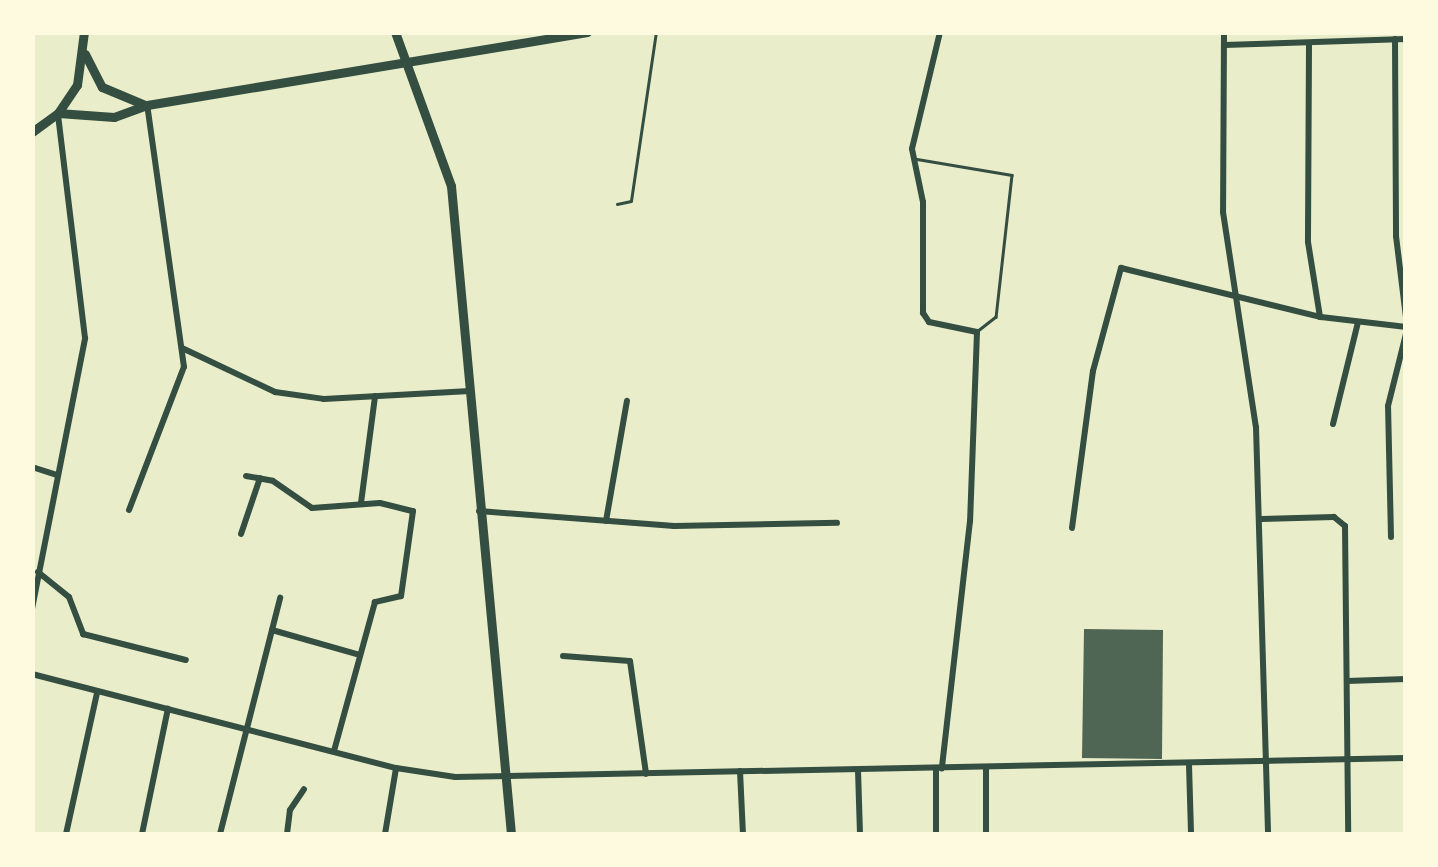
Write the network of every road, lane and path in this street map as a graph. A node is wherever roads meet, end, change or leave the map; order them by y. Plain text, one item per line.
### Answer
1 (84, 32) edge
2 (396, 32) edge
3 (517, 32) edge
4 (587, 32) edge
5 (656, 32) edge
6 (940, 32) edge
7 (1224, 32) edge
8 (1395, 39) junction
9 (1406, 39) edge
10 (521, 44) junction
11 (1309, 44) junction
12 (1224, 45) junction
13 (84, 52) junction
14 (407, 63) junction
15 (147, 105) junction
16 (58, 112) junction
17 (32, 132) edge
18 (916, 159) junction
19 (617, 204) dead end
20 (1238, 299) junction
21 (1320, 317) junction
22 (1406, 317) edge
23 (1358, 322) junction
24 (1406, 331) edge
25 (977, 332) junction
26 (181, 347) junction
27 (470, 391) junction
28 (374, 396) junction
29 (627, 402) dead end
30 (1332, 424) dead end
31 (32, 467) edge
32 (56, 474) junction
33 (246, 476) dead end
34 (260, 478) junction
35 (361, 502) junction
36 (130, 510) dead end
37 (479, 510) junction
38 (1261, 519) junction
39 (606, 520) junction
40 (837, 523) dead end
41 (1072, 528) dead end
42 (240, 534) dead end
43 (1391, 536) dead end
44 (38, 572) junction
45 (280, 598) dead end
46 (32, 609) edge
47 (272, 630) junction
48 (360, 655) junction
49 (563, 656) dead end
50 (186, 660) dead end
51 (32, 674) edge
52 (1406, 680) edge
53 (1346, 681) junction
54 (97, 693) junction
55 (168, 709) junction
56 (248, 730) junction
57 (334, 751) junction
58 (1406, 758) edge
59 (1346, 760) junction
60 (1189, 764) junction
61 (1266, 764) junction
62 (396, 768) junction
63 (939, 768) junction
64 (986, 768) junction
65 (858, 770) junction
66 (740, 771) junction
67 (506, 774) junction
68 (646, 774) junction
69 (304, 789) dead end
70 (66, 834) edge
71 (142, 834) edge
72 (220, 834) edge
73 (287, 834) edge
74 (385, 834) edge
75 (511, 834) edge
76 (743, 834) edge
77 (860, 834) edge
78 (936, 834) edge
79 (986, 834) edge
80 (1190, 834) edge
81 (1268, 834) edge
82 (1348, 834) edge

1 - 13 main road
2 - 14 main road
3 - 10 street
4 - 10 main road
5 - 19 lane
6 - 18 street
7 - 12 street
8 - 9 street
8 - 11 street
8 - 22 street
10 - 14 main road
11 - 12 street
11 - 21 street
12 - 20 street
13 - 15 main road
13 - 16 main road
14 - 15 main road
14 - 27 main road
15 - 16 main road
15 - 26 street
16 - 17 main road
16 - 32 street
18 - 25 street
18 - 25 lane
20 - 21 street
20 - 38 street
20 - 41 street
21 - 23 street
23 - 24 street
23 - 30 street
24 - 43 street
25 - 63 street
26 - 28 street
26 - 36 street
27 - 28 street
27 - 37 main road
28 - 35 street
29 - 39 street
31 - 32 street
32 - 44 street
33 - 34 street
34 - 35 street
34 - 42 street
35 - 48 street
37 - 39 street
37 - 67 main road
38 - 53 street
38 - 61 street
39 - 40 street
44 - 46 street
44 - 50 street
45 - 47 street
47 - 48 street
47 - 56 street
48 - 57 street
49 - 68 street
51 - 54 street
52 - 53 street
53 - 59 street
54 - 55 street
54 - 70 street
55 - 56 street
55 - 71 street
56 - 57 street
56 - 72 street
57 - 62 street
58 - 59 street
59 - 61 street
59 - 82 street
60 - 61 street
60 - 64 street
60 - 80 street
61 - 81 street
62 - 67 street
62 - 74 street
63 - 64 street
63 - 65 street
63 - 78 street
64 - 79 street
65 - 66 street
65 - 77 street
66 - 68 street
66 - 76 street
67 - 68 street
67 - 75 main road
69 - 73 street

